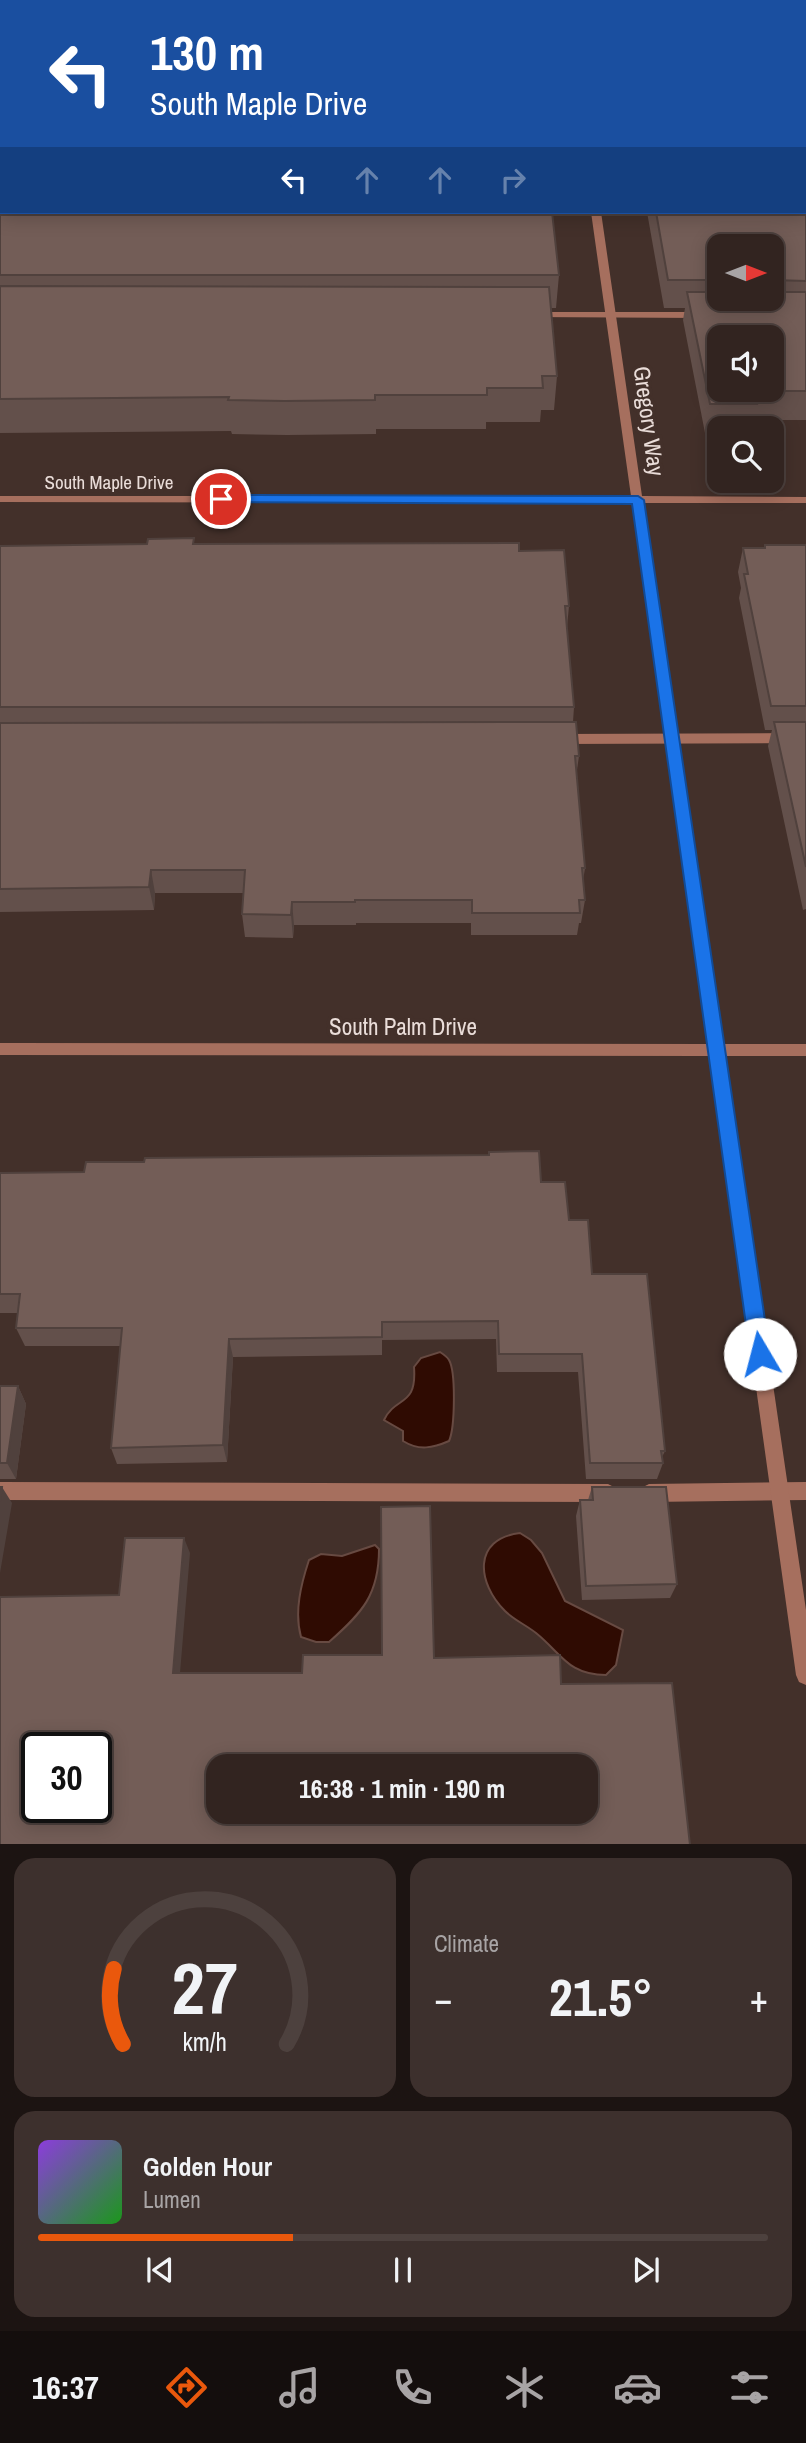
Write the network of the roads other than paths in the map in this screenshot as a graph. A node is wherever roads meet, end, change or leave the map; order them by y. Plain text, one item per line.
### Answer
1 (596, 214) edge
2 (520, 315) edge
3 (611, 315) junction
4 (714, 315) edge
5 (0, 499) edge
6 (638, 500) junction
7 (806, 500) edge
8 (538, 738) edge
9 (671, 738) junction
10 (806, 738) edge
11 (0, 1049) edge
12 (717, 1050) junction
13 (806, 1050) edge
14 (779, 1491) junction
15 (806, 1491) edge
16 (0, 1492) edge
17 (806, 1675) edge

1 - 3 street, Gregory Way
2 - 3 street
3 - 4 street
3 - 6 street, Gregory Way
5 - 6 street, South Maple Drive
6 - 7 street, South Maple Drive
6 - 9 street, Gregory Way
8 - 9 street
9 - 10 street
9 - 12 street, Gregory Way
11 - 12 street, South Palm Drive
12 - 13 street, South Palm Drive
12 - 14 street, Gregory Way
14 - 15 street
14 - 16 street
14 - 17 street, Gregory Way

